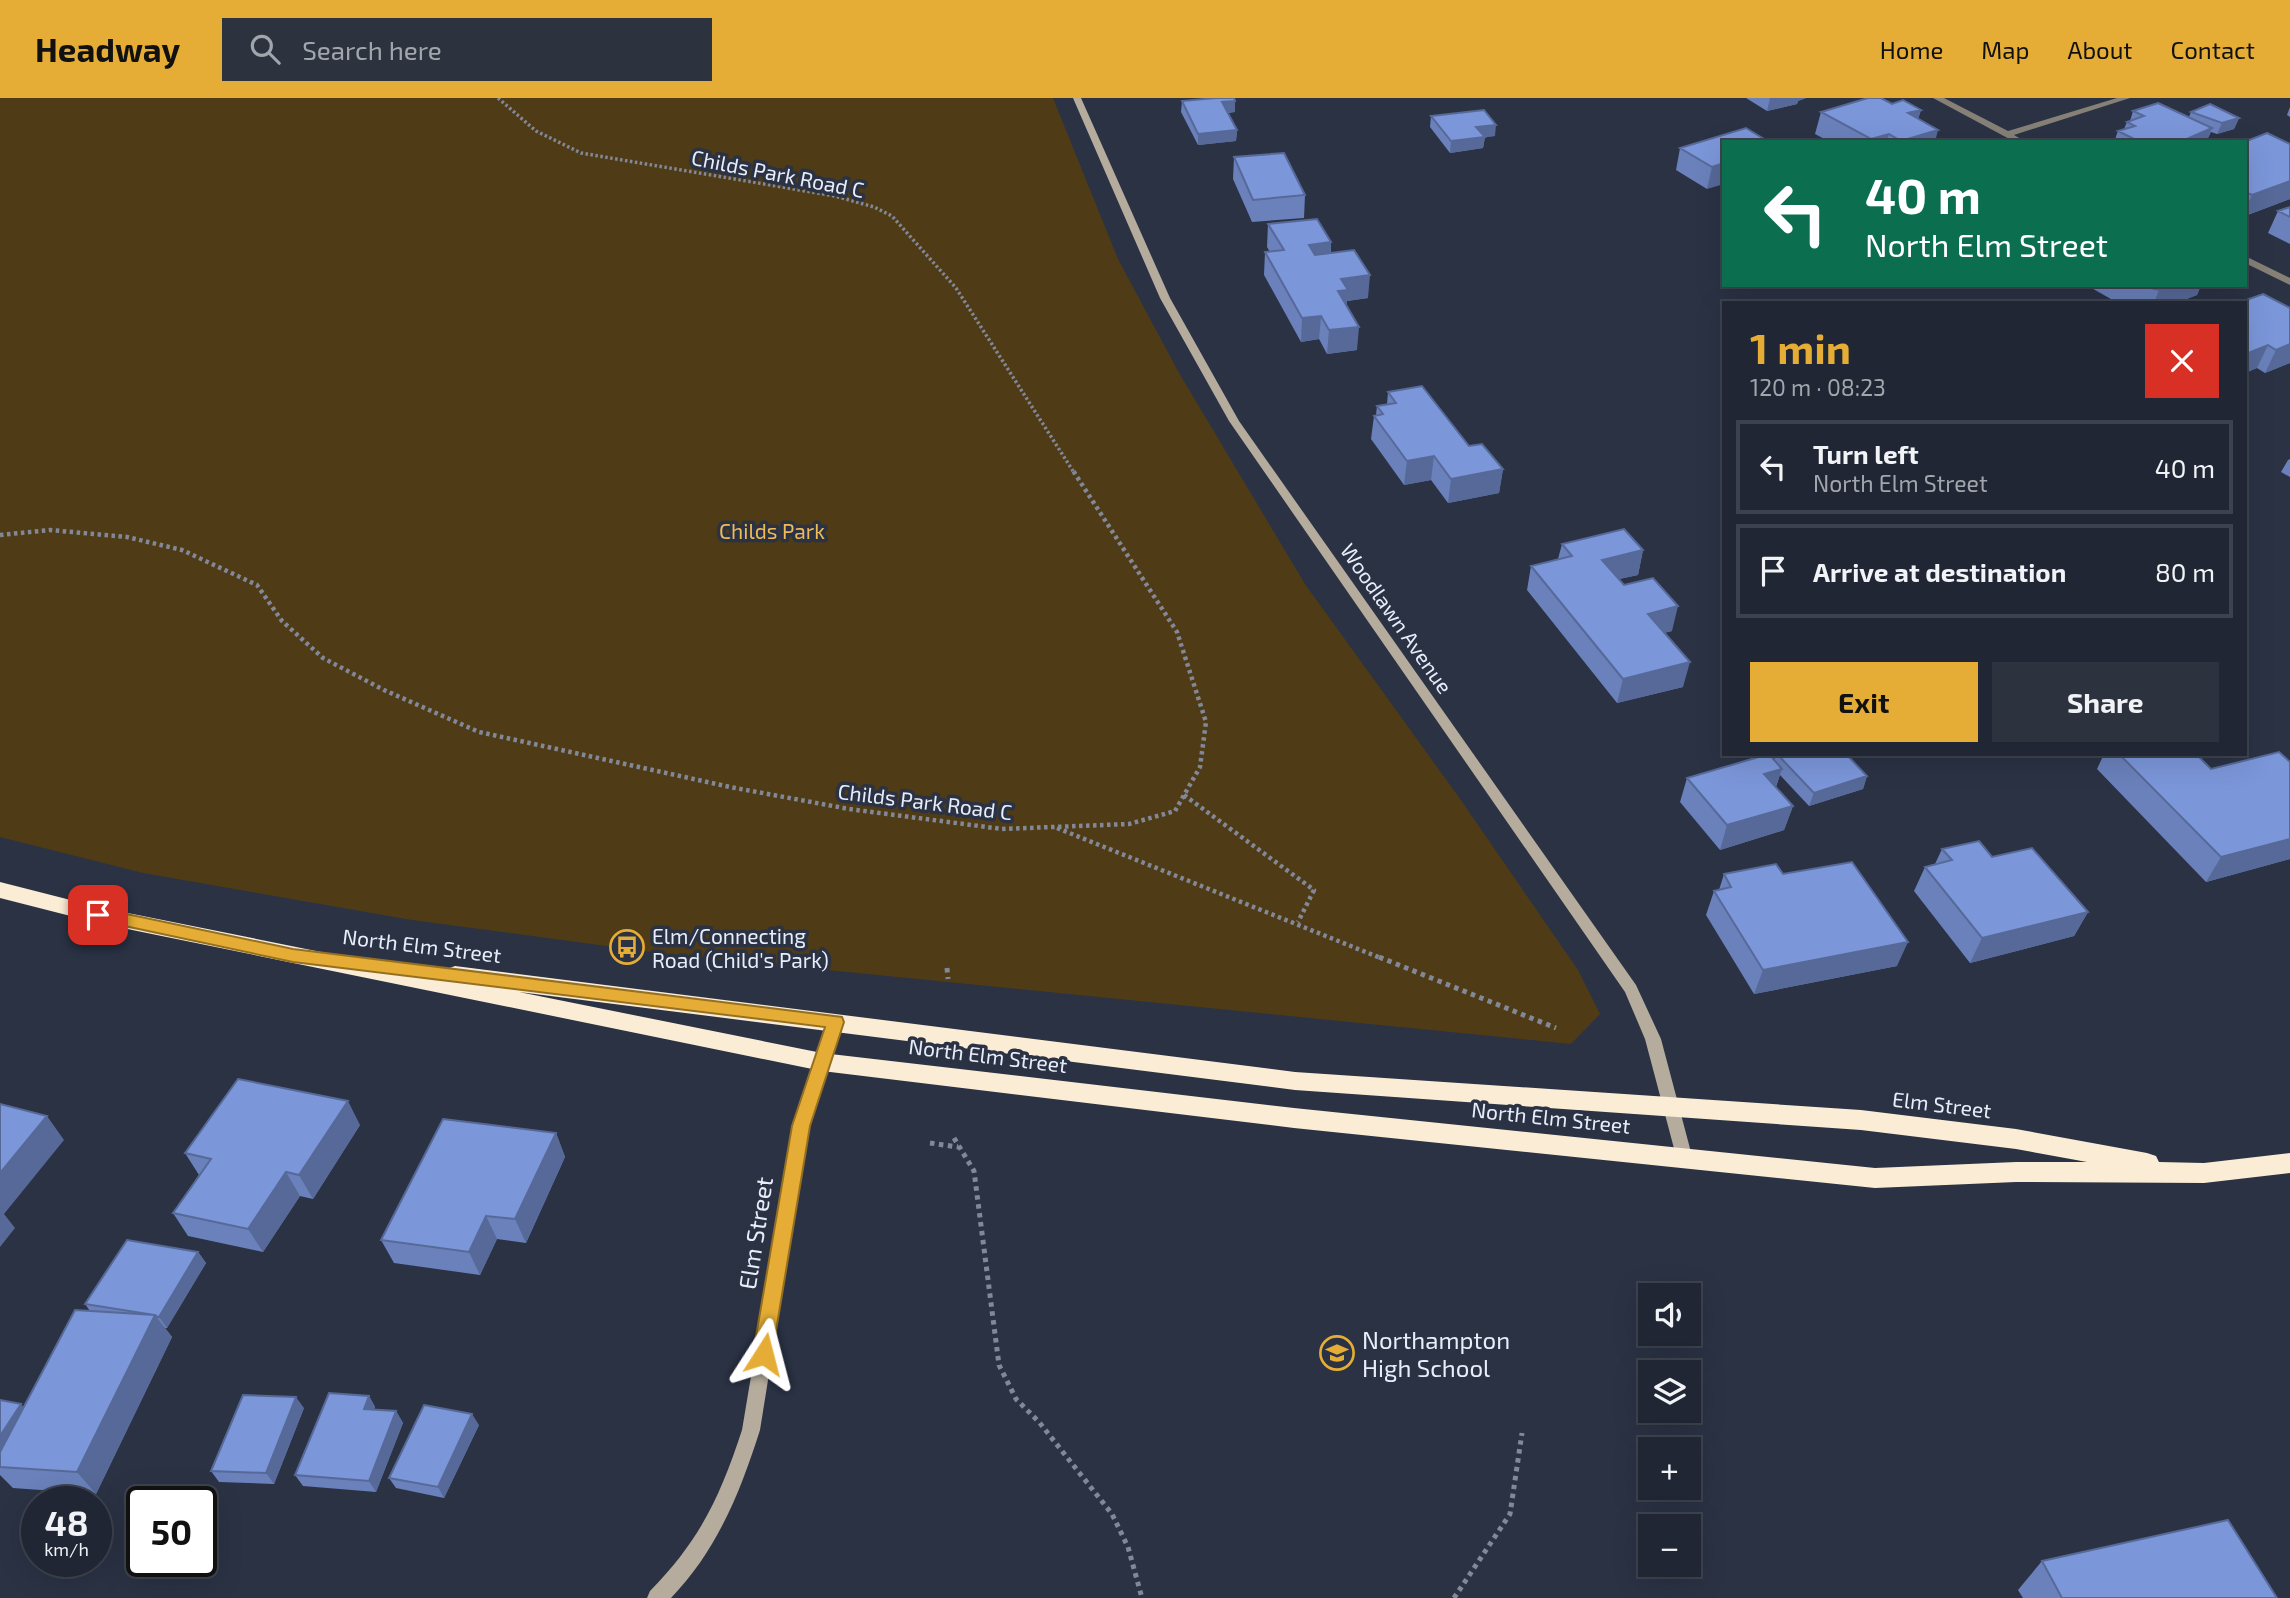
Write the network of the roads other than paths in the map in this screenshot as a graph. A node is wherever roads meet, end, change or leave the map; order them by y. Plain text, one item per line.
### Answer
1 (1077, 98) edge
2 (1937, 98) edge
3 (2126, 98) edge
4 (2007, 134) junction
5 (2018, 140) edge
6 (2247, 260) edge
7 (2290, 282) edge
8 (0, 890) edge
9 (293, 956) junction
10 (836, 1022) junction
11 (822, 1062) junction
12 (1672, 1107) junction
13 (1684, 1156) junction
14 (2290, 1163) edge
15 (2204, 1173) junction
16 (657, 1598) edge

1 - 12 street, Woodlawn Avenue
2 - 4 street
3 - 4 street
4 - 5 street
6 - 7 street
8 - 9 highway, North Elm Street
9 - 10 highway, North Elm Street
9 - 11 highway, North Elm Street
10 - 11 street, Elm Street
10 - 12 highway, North Elm Street
11 - 13 highway, North Elm Street
11 - 16 street, Elm Street
12 - 13 street, Woodlawn Avenue
12 - 15 highway, Elm Street
13 - 15 highway, Elm Street
14 - 15 highway, Elm Street

